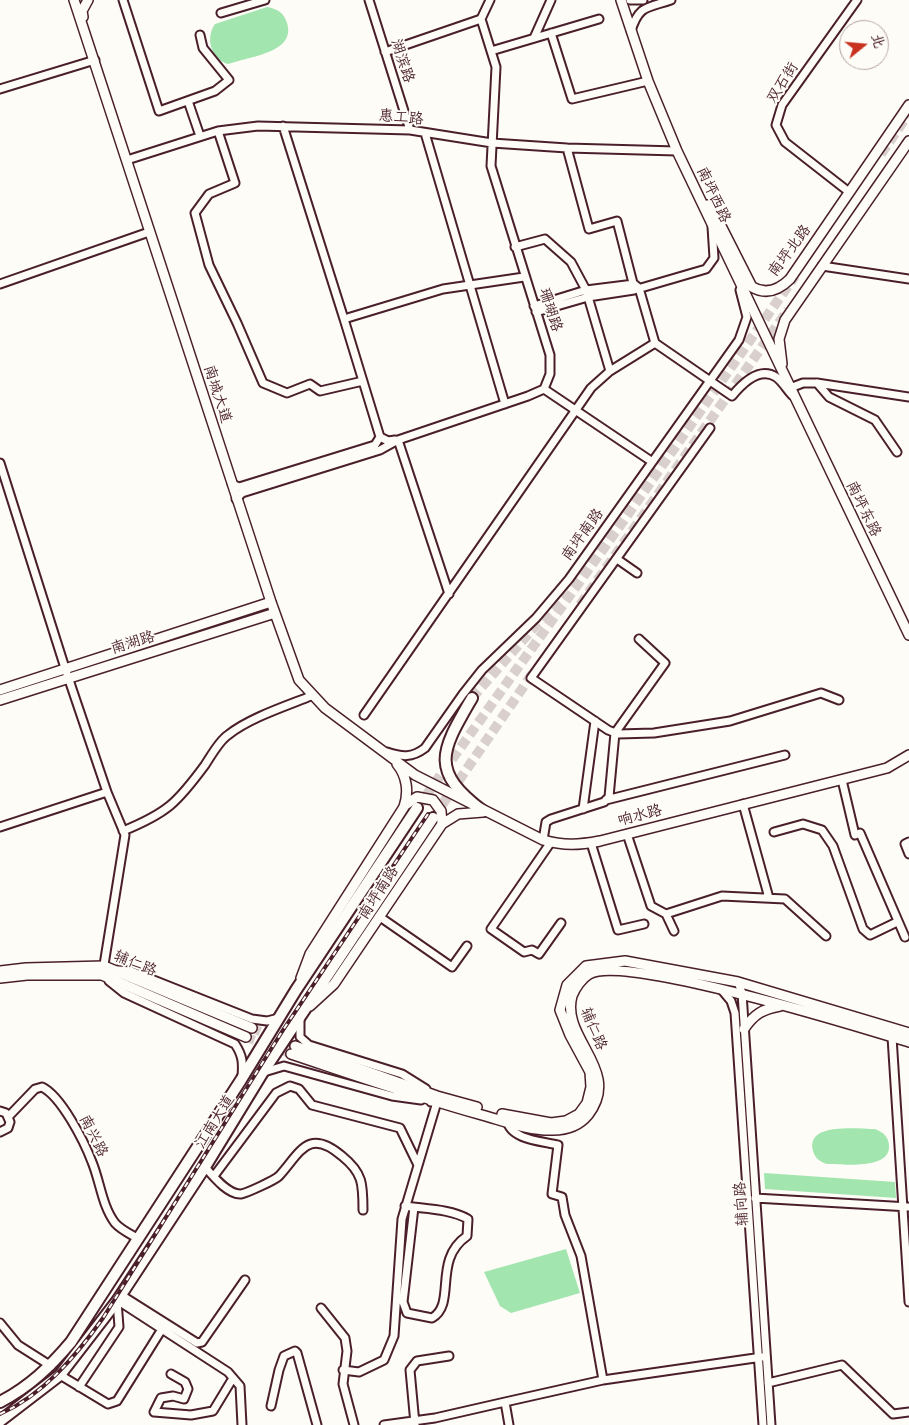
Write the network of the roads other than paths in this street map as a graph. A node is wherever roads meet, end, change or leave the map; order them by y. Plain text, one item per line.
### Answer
1 (74, 0) edge
2 (88, 0) edge
3 (123, 0) edge
4 (265, 0) edge
5 (369, 0) edge
6 (490, 0) edge
7 (551, 0) edge
8 (621, 0) edge
9 (630, 0) edge
10 (643, 0) edge
11 (671, 0) edge
12 (857, 0) edge
13 (221, 13) dead end
14 (481, 19) junction
15 (599, 19) dead end
16 (83, 23) junction
17 (631, 31) junction
18 (551, 33) junction
19 (200, 35) dead end
20 (534, 38) junction
21 (491, 51) junction
22 (385, 52) junction
23 (95, 60) junction
24 (648, 81) junction
25 (0, 89) edge
26 (188, 101) junction
27 (909, 105) edge
28 (283, 126) junction
29 (410, 130) junction
30 (218, 131) junction
31 (425, 133) junction
32 (200, 136) junction
33 (909, 141) edge
34 (492, 143) junction
35 (567, 148) junction
36 (677, 151) junction
37 (127, 160) junction
38 (691, 180) junction
39 (849, 192) junction
40 (712, 225) junction
41 (149, 232) junction
42 (515, 247) junction
43 (822, 266) junction
44 (524, 277) junction
45 (909, 279) edge
46 (737, 280) junction
47 (0, 284) edge
48 (470, 285) junction
49 (636, 287) junction
50 (587, 294) junction
51 (535, 309) junction
52 (344, 319) junction
53 (655, 343) junction
54 (610, 371) junction
55 (363, 381) junction
56 (710, 381) junction
57 (817, 383) junction
58 (544, 389) junction
59 (791, 392) junction
60 (909, 397) edge
61 (505, 404) junction
62 (576, 412) junction
63 (710, 428) dead end
64 (380, 437) junction
65 (398, 440) junction
66 (897, 452) dead end
67 (651, 461) junction
68 (0, 464) edge
69 (3, 483) edge
70 (231, 483) junction
71 (236, 499) junction
72 (617, 559) junction
73 (637, 573) dead end
74 (449, 594) junction
75 (271, 602) junction
76 (275, 613) junction
77 (909, 635) edge
78 (639, 639) dead end
79 (66, 673) junction
80 (0, 690) edge
81 (311, 696) junction
82 (472, 698) tunnel mouth
83 (0, 700) edge
84 (839, 700) dead end
85 (364, 715) dead end
86 (595, 721) junction
87 (615, 733) junction
88 (382, 751) junction
89 (785, 755) dead end
90 (909, 755) edge
91 (392, 758) junction
92 (909, 763) edge
93 (887, 768) junction
94 (842, 780) junction
95 (107, 792) junction
96 (606, 800) junction
97 (743, 804) junction
98 (404, 807) junction
99 (417, 808) tunnel mouth
100 (583, 809) junction
101 (484, 811) junction
102 (438, 821) junction
103 (0, 827) edge
104 (123, 831) junction
105 (774, 832) dead end
106 (627, 834) junction
107 (547, 841) junction
108 (909, 842) edge
109 (591, 843) junction
110 (909, 854) edge
111 (769, 898) junction
112 (666, 914) junction
113 (380, 917) junction
114 (898, 922) junction
115 (561, 923) dead end
116 (644, 924) dead end
117 (674, 931) dead end
118 (826, 936) dead end
119 (905, 937) dead end
120 (466, 946) dead end
121 (116, 969) junction
122 (0, 971) edge
123 (103, 971) junction
124 (0, 978) edge
125 (738, 982) junction
126 (721, 989) junction
127 (296, 990) junction
128 (742, 993) junction
129 (783, 1006) junction
130 (303, 1014) junction
131 (282, 1017) junction
132 (252, 1028) tunnel mouth
133 (744, 1029) junction
134 (909, 1033) edge
135 (246, 1037) tunnel mouth
136 (892, 1037) junction
137 (909, 1042) edge
138 (293, 1050) tunnel mouth
139 (263, 1072) junction
140 (241, 1080) junction
141 (437, 1099) junction
142 (0, 1111) edge
143 (8, 1116) junction
144 (508, 1119) junction
145 (0, 1132) edge
146 (418, 1165) junction
147 (205, 1167) junction
148 (214, 1176) junction
149 (755, 1198) junction
150 (405, 1206) junction
151 (414, 1207) junction
152 (906, 1207) edge
153 (363, 1210) dead end
154 (137, 1238) junction
155 (245, 1280) dead end
156 (118, 1299) junction
157 (909, 1302) edge
158 (321, 1308) dead end
159 (0, 1323) edge
160 (162, 1328) junction
161 (449, 1356) dead end
162 (762, 1357) junction
163 (51, 1366) junction
164 (343, 1370) junction
165 (171, 1374) dead end
166 (60, 1376) junction
167 (233, 1378) junction
168 (603, 1380) junction
169 (768, 1384) junction
170 (79, 1387) junction
171 (0, 1402) edge
172 (505, 1402) junction
173 (271, 1406) dead end
174 (909, 1412) edge
175 (0, 1421) edge
176 (415, 1423) edge
177 (242, 1425) edge
178 (317, 1425) edge
179 (354, 1425) edge
180 (384, 1425) edge
181 (509, 1425) edge
182 (763, 1425) edge
183 (771, 1425) edge

1 - 16 main road, 南城大道
2 - 16 main road
3 - 26 street
4 - 13 street
5 - 22 street, 湖滨路
6 - 14 street
7 - 20 street
8 - 17 main road, 南坪西路
9 - 10 street
11 - 17 street
12 - 39 street, 双石街
14 - 21 street, 珊瑚路
14 - 22 street
15 - 18 street
16 - 23 main road, 南城大道
17 - 24 main road, 南坪西路
18 - 20 street
18 - 24 street
19 - 26 street
20 - 21 street
21 - 34 street, 珊瑚路
22 - 29 street, 湖滨路
23 - 25 street
23 - 37 main road, 南城大道
24 - 36 main road, 南坪西路
26 - 32 street
27 - 39 main road, 南坪北路
28 - 29 street, 惠工路
28 - 30 street, 惠工路
28 - 52 street
29 - 31 street, 惠工路
30 - 32 street, 惠工路
30 - 55 street
31 - 34 street, 惠工路
31 - 48 street
32 - 37 street, 惠工路
33 - 43 main road
34 - 35 street, 惠工路
34 - 42 street, 珊瑚路
35 - 36 street, 惠工路
35 - 49 street
36 - 38 main road, 南坪西路
37 - 41 main road, 南城大道
38 - 39 main road, 南坪北路
38 - 40 main road, 南坪西路
40 - 46 main road, 南坪西路
40 - 49 street
41 - 47 street
41 - 70 main road, 南城大道
42 - 44 street, 珊瑚路
42 - 50 street
43 - 45 street
43 - 59 main road
44 - 48 street
44 - 51 street, 珊瑚路
46 - 56 street, 南坪南路
46 - 59 main road, 南坪西路
48 - 52 street
48 - 61 street
49 - 50 street
49 - 53 street
50 - 51 street
50 - 54 street
51 - 58 street, 珊瑚路
52 - 55 street
53 - 54 street
53 - 56 street
54 - 62 street
55 - 64 street
56 - 59 street
56 - 67 street, 南坪南路
57 - 59 street
57 - 60 street
57 - 66 street
58 - 61 street
58 - 62 street
59 - 77 main road, 南坪东路
61 - 65 street
62 - 67 street
62 - 74 street
63 - 72 street
64 - 65 street
64 - 70 street
65 - 71 street
65 - 74 street
67 - 88 street, 南坪南路
68 - 69 street
69 - 79 street
70 - 71 main road, 南城大道
71 - 75 main road, 南城大道
72 - 73 street
72 - 86 street
74 - 85 street
75 - 76 main road, 南城大道
75 - 79 main road
76 - 79 main road, 南湖路
76 - 81 main road, 南城大道
78 - 87 street
79 - 80 main road
79 - 83 main road, 南湖路
79 - 95 street
81 - 88 main road, 南城大道
81 - 104 street
82 - 101 highway
84 - 87 street
86 - 87 street
86 - 100 street
87 - 96 street
88 - 91 main road, 南城大道
89 - 96 street
90 - 93 main road, 响水路
91 - 98 main road, 南坪南路
91 - 101 main road, 响水路
92 - 93 main road
93 - 94 main road, 响水路
94 - 97 main road, 响水路
94 - 114 street
95 - 103 street
95 - 104 street
96 - 100 street
97 - 106 main road, 响水路
97 - 111 street
98 - 102 main road
98 - 127 main road, 南坪南路
99 - 127 highway, 江南大道
100 - 107 street
101 - 102 main road
101 - 107 main road, 响水路
102 - 113 main road, 南坪南路
102 - 130 highway, 江南大道
104 - 123 street
105 - 114 street
106 - 109 main road, 响水路
106 - 112 street
107 - 109 main road, 响水路
107 - 115 street
108 - 110 street
109 - 116 street
111 - 112 street
111 - 118 street
112 - 117 street
113 - 120 street
113 - 130 main road, 南坪南路
114 - 119 street
121 - 123 main road, 辅仁路
121 - 131 street
121 - 132 main road, 辅仁路
122 - 123 main road, 辅仁路
123 - 124 main road, 辅仁路
123 - 135 main road, 辅仁路
123 - 140 street
125 - 128 street, 辅向路
125 - 134 main road, 辅仁路
125 - 144 main road, 辅仁路
126 - 128 main road, 辅仁路
126 - 144 main road, 辅仁路
126 - 162 street, 辅向路
127 - 131 highway, 江南大道
128 - 129 main road, 辅仁路
128 - 133 street, 辅向路
129 - 133 main road
129 - 136 main road, 辅仁路
130 - 139 highway, 江南大道
130 - 141 street
131 - 140 highway, 江南大道
133 - 149 street, 辅向路
136 - 137 main road, 辅仁路
136 - 152 street
138 - 141 main road, 辅仁路
139 - 141 street
139 - 147 highway, 江南大道
140 - 154 highway, 江南大道
141 - 144 main road, 辅仁路
141 - 146 street
142 - 143 street
143 - 145 street
143 - 154 street, 南兴路
144 - 168 street
146 - 148 street
146 - 150 street
147 - 148 street
147 - 156 highway, 江南大道
148 - 153 street
149 - 152 street
149 - 162 street, 辅向路
150 - 151 street
150 - 164 street
151 - 151 street
152 - 157 street
154 - 163 highway, 江南大道
155 - 156 street
156 - 160 street
156 - 166 highway, 江南大道
156 - 170 street
158 - 164 street
159 - 163 street
160 - 167 street
160 - 170 street
161 - 176 street
162 - 168 street
162 - 169 street, 辅向路
162 - 182 street, 辅向路
163 - 171 highway, 江南大道
164 - 179 street
165 - 167 street
166 - 170 street
166 - 175 highway, 江南大道
167 - 177 street
168 - 172 street
169 - 174 street
169 - 183 street, 辅向路
172 - 176 street
172 - 181 street
173 - 178 street
176 - 180 street

